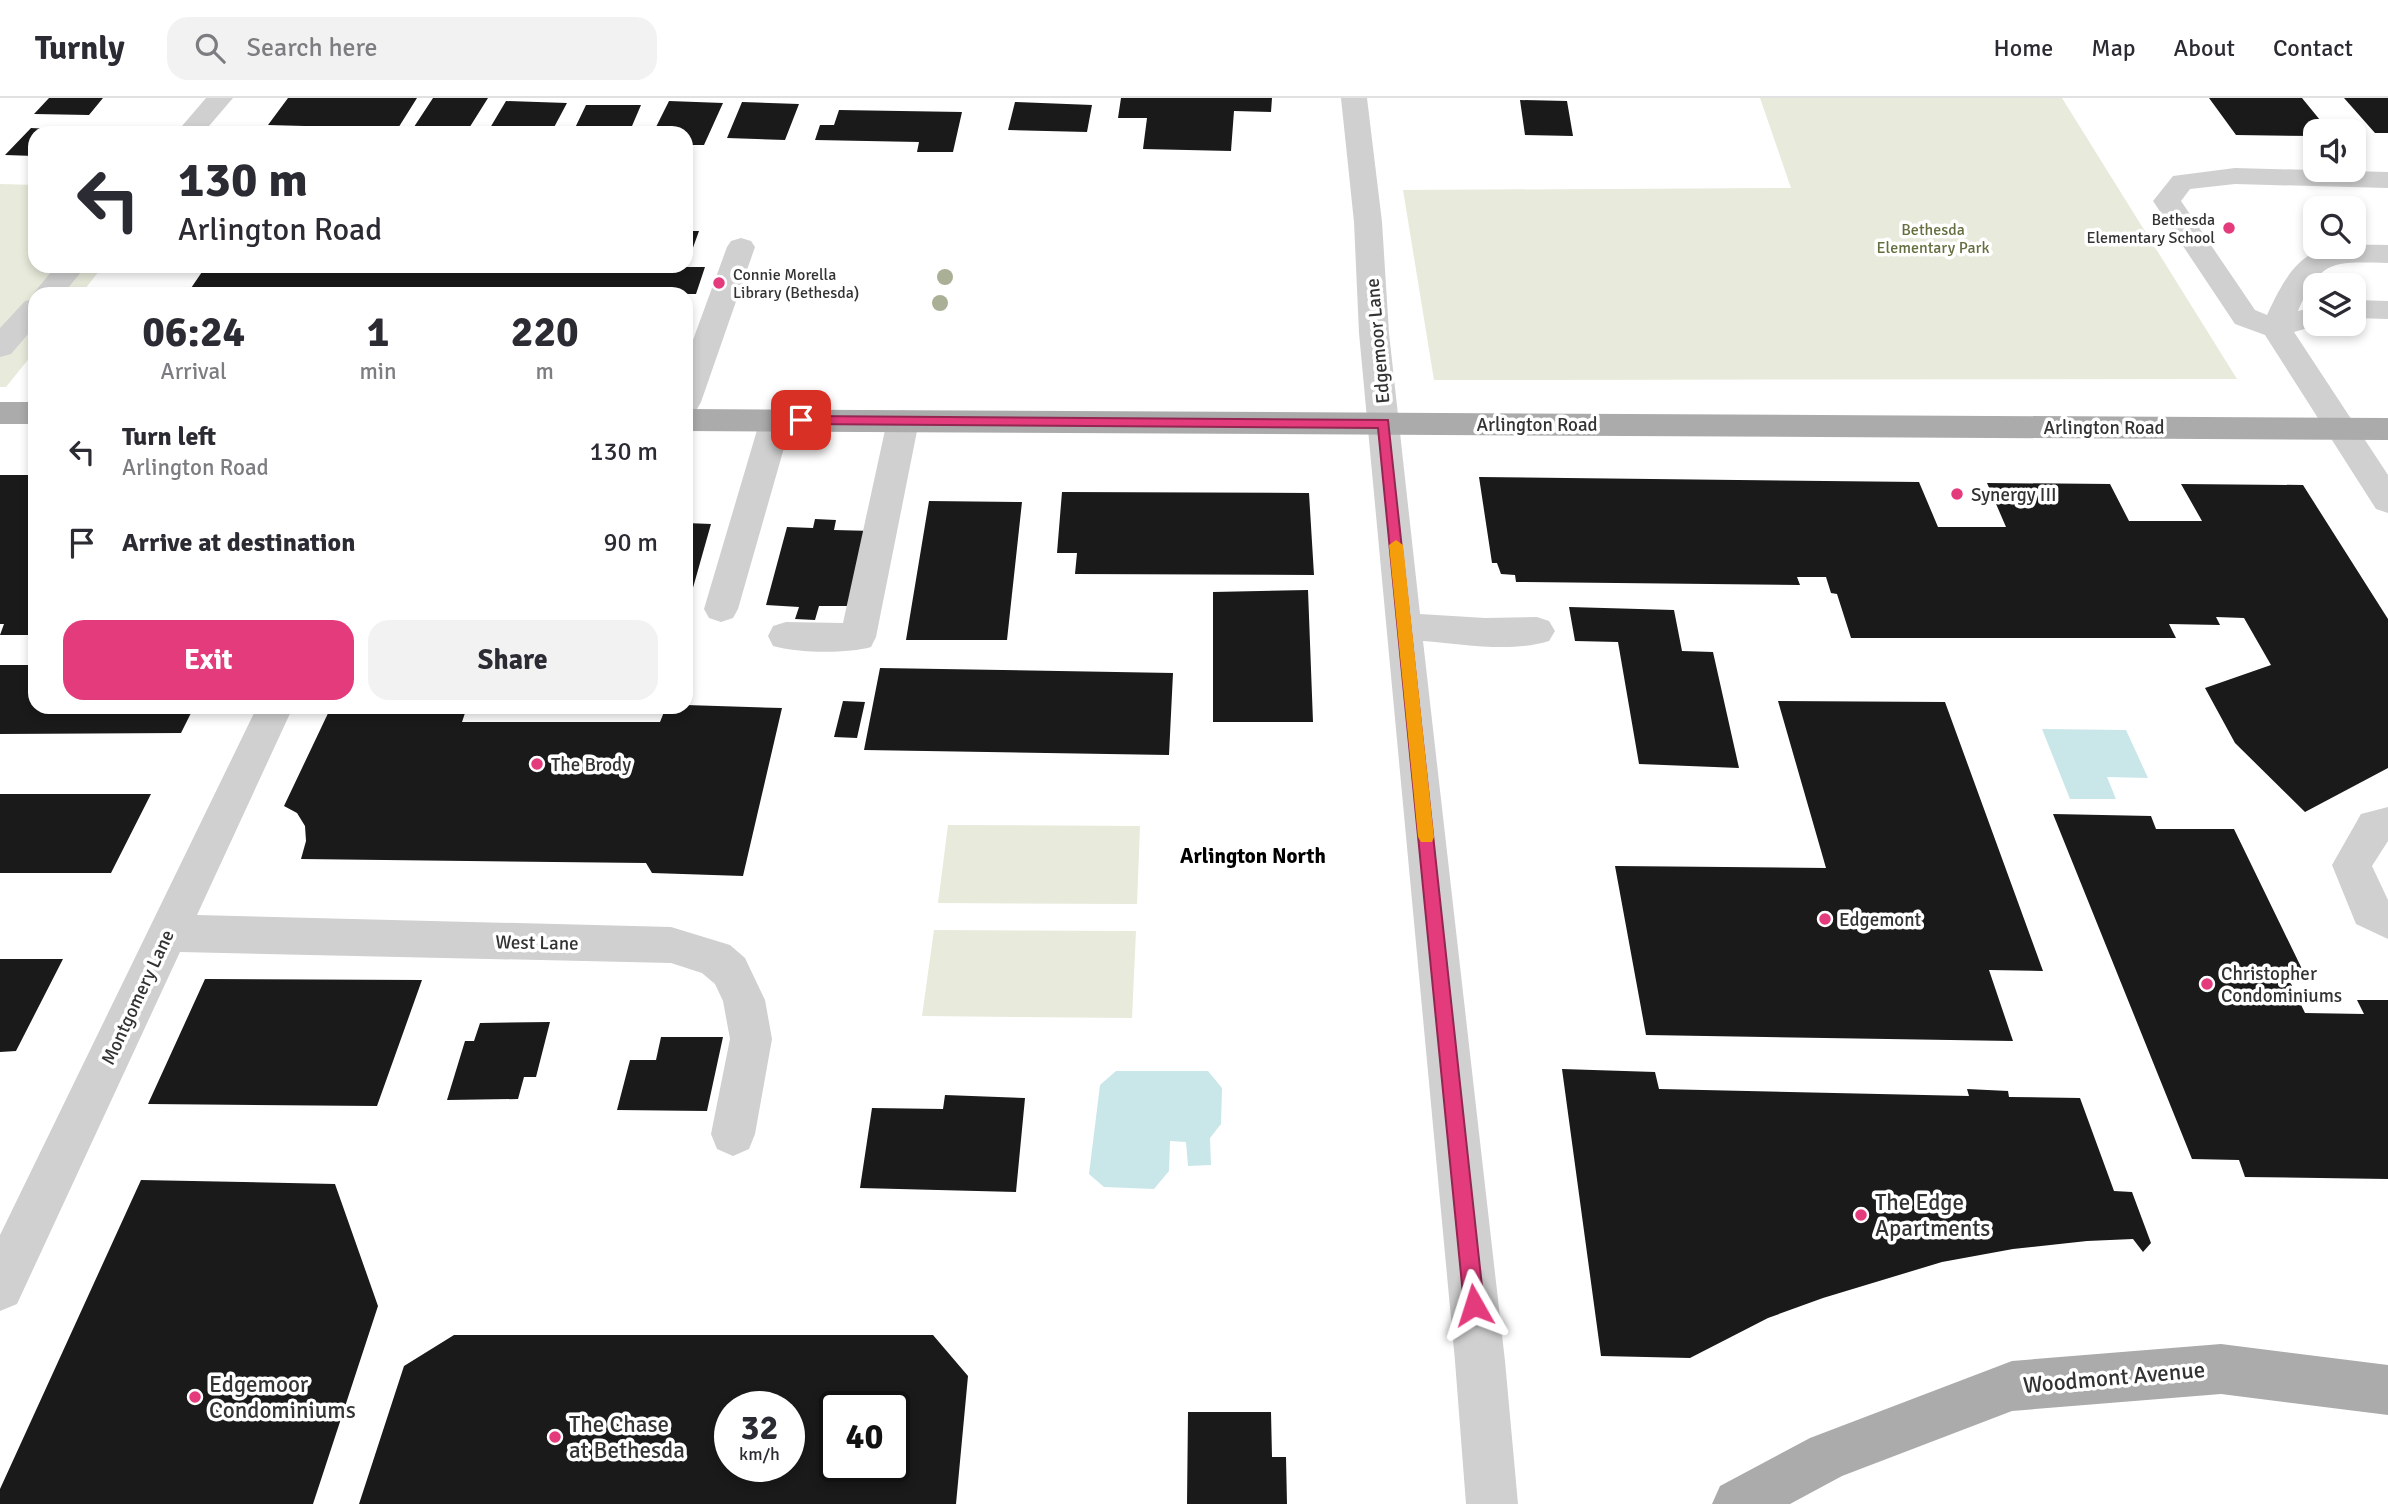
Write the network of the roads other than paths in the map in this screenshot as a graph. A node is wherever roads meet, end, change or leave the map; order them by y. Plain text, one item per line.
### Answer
1 (220, 98) edge
2 (1354, 98) edge
3 (196, 126) edge
4 (2388, 180) edge
5 (741, 247) dead end
6 (2388, 254) edge
7 (66, 273) edge
8 (53, 287) edge
9 (2366, 309) edge
10 (2388, 310) edge
11 (28, 316) edge
12 (2303, 320) edge
13 (2276, 328) junction
14 (0, 347) edge
15 (693, 382) edge
16 (0, 413) edge
17 (28, 413) edge
18 (693, 419) edge
19 (776, 420) junction
20 (903, 421) junction
21 (1384, 424) junction
22 (2340, 429) junction
23 (2388, 429) edge
24 (2388, 501) edge
25 (721, 609) dead end
26 (1405, 626) junction
27 (1538, 631) dead end
28 (786, 636) dead end
29 (272, 714) edge
30 (2388, 824) edge
31 (2388, 921) edge
32 (167, 933) junction
33 (733, 1135) dead end
34 (0, 1287) edge
35 (2388, 1390) edge
36 (1492, 1504) edge
37 (1738, 1504) edge

1 - 3 street
2 - 21 street, Edgemoor Lane
4 - 13 street
5 - 15 street
6 - 13 street
7 - 8 street
9 - 10 street
11 - 14 street
12 - 13 street
13 - 22 street
16 - 17 main road
18 - 19 main road, Arlington Road
19 - 20 main road, Arlington Road
19 - 25 street
20 - 21 main road, Arlington Road
20 - 28 street
21 - 22 main road, Arlington Road
21 - 26 street, Edgemoor Lane
22 - 23 main road, Arlington Road
22 - 24 street
26 - 27 street
26 - 36 street, Edgemoor Lane
29 - 32 street, Montgomery Lane
30 - 31 street
32 - 33 street, West Lane
32 - 34 street, Montgomery Lane
35 - 37 main road, Woodmont Avenue

